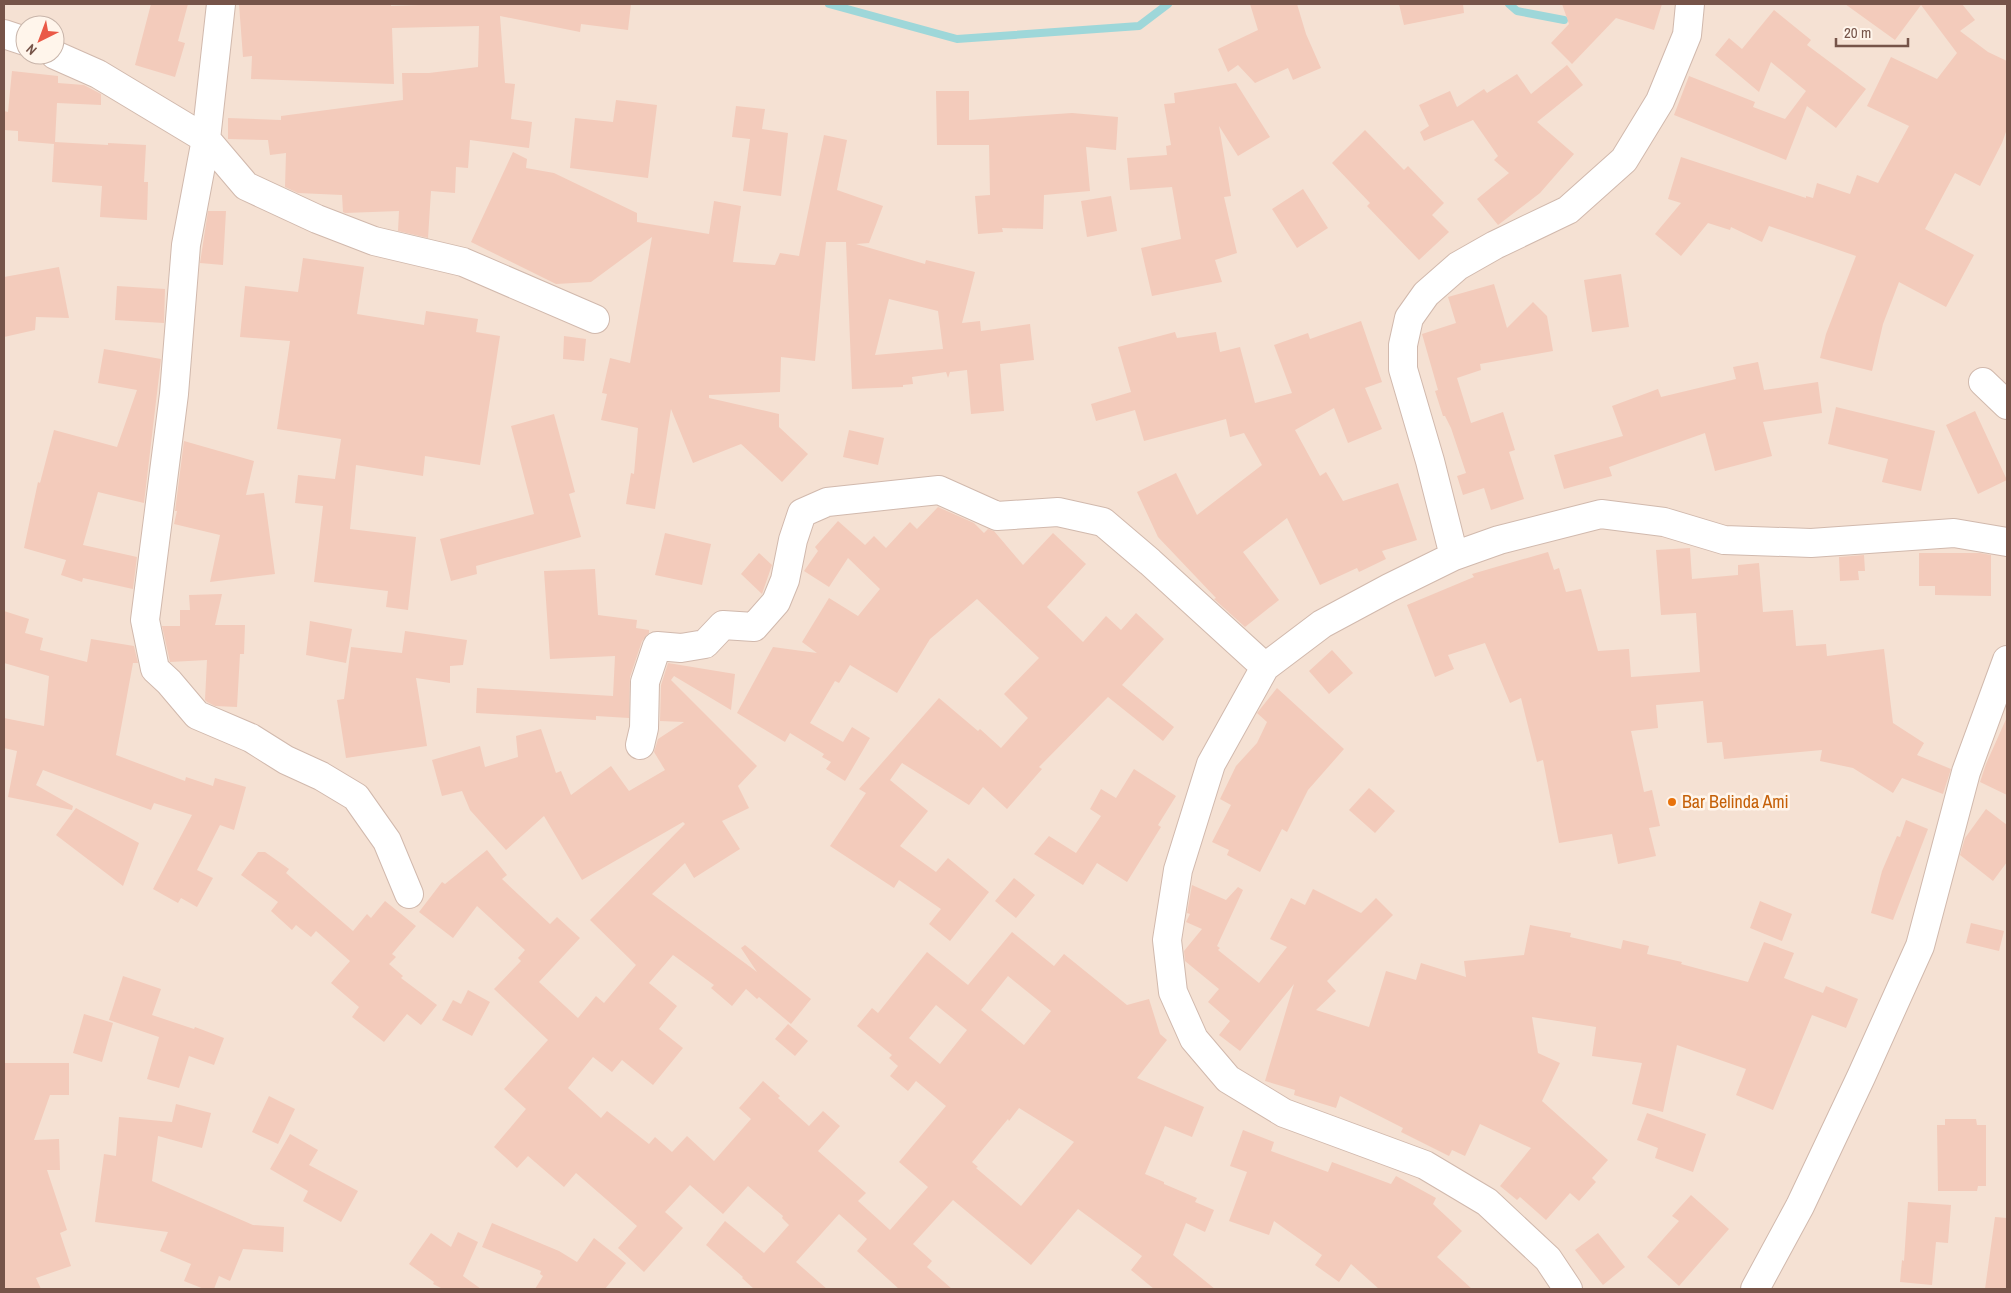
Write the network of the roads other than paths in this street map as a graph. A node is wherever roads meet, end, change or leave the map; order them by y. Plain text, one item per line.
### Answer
1 (221, 4) edge
2 (1690, 4) edge
3 (65, 59) edge
4 (206, 139) junction
5 (595, 319) dead end
6 (1983, 382) dead end
7 (2007, 405) edge
8 (2007, 542) edge
9 (1454, 556) junction
10 (2007, 660) edge
11 (1265, 667) junction
12 (640, 744) dead end
13 (409, 894) dead end
14 (1568, 1289) edge
15 (1755, 1289) edge

1 - 4 street
2 - 9 street
3 - 4 street
4 - 5 street
4 - 13 street
6 - 7 street
8 - 9 street
9 - 11 street
10 - 15 street
11 - 12 street
11 - 14 street

